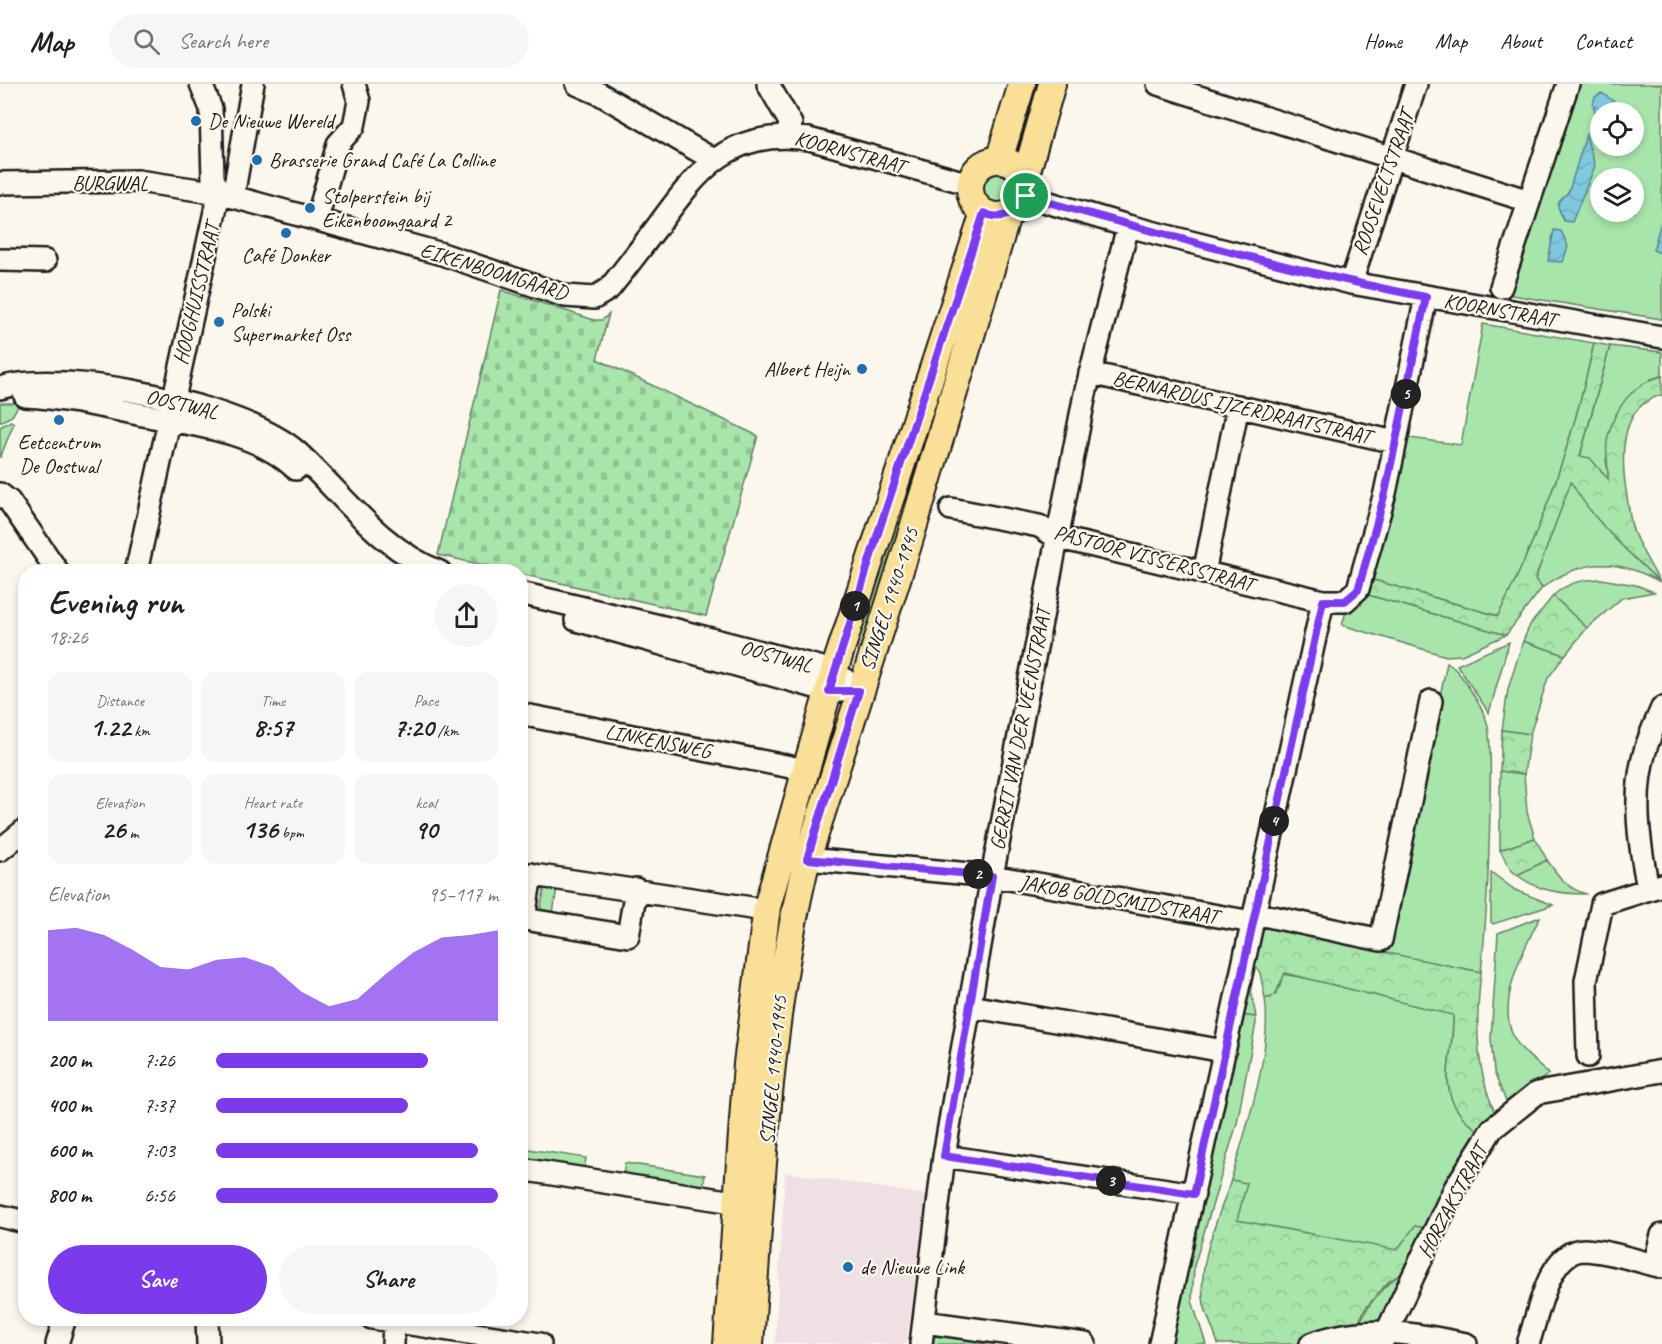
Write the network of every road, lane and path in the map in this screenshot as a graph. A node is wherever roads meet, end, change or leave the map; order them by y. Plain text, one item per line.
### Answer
1 (201, 84) edge
2 (253, 84) edge
3 (354, 84) edge
4 (577, 84) edge
5 (768, 84) edge
6 (1022, 84) edge
7 (1052, 84) edge
8 (1158, 84) edge
9 (1416, 84) edge
10 (1568, 84) edge
11 (786, 135) junction
12 (1391, 157) junction
13 (714, 160) junction
14 (999, 160) junction
15 (0, 183) edge
16 (970, 184) junction
17 (1026, 187) junction
18 (226, 194) junction
19 (1529, 201) junction
20 (995, 214) junction
21 (317, 219) junction
22 (1128, 226) junction
23 (0, 260) edge
24 (45, 261) dead end
25 (1351, 283) junction
26 (1501, 287) dead end
27 (1426, 297) junction
28 (1662, 337) edge
29 (1089, 373) junction
30 (0, 390) edge
31 (172, 399) junction
32 (1239, 406) junction
33 (170, 421) junction
34 (1395, 442) junction
35 (0, 494) edge
36 (334, 498) junction
37 (951, 509) dead end
38 (1056, 537) junction
39 (52, 564) edge
40 (138, 564) edge
41 (400, 564) edge
42 (426, 564) edge
43 (1204, 573) junction
44 (528, 595) edge
45 (1323, 601) junction
46 (528, 607) edge
47 (829, 690) junction
48 (859, 691) junction
49 (1431, 701) dead end
50 (1662, 708) edge
51 (528, 716) edge
52 (796, 768) junction
53 (18, 835) edge
54 (0, 850) edge
55 (812, 860) junction
56 (528, 873) edge
57 (992, 876) junction
58 (1655, 886) edge
59 (636, 889) junction
60 (758, 909) junction
61 (1253, 917) junction
62 (528, 920) edge
63 (970, 1006) junction
64 (1224, 1051) junction
65 (1588, 1056) dead end
66 (1662, 1071) edge
67 (944, 1156) junction
68 (528, 1170) edge
69 (1194, 1194) junction
70 (727, 1201) junction
71 (0, 1216) edge
72 (18, 1219) edge
73 (1662, 1235) edge
74 (1658, 1266) edge
75 (731, 1288) junction
76 (924, 1322) junction
77 (63, 1326) edge
78 (207, 1326) edge
79 (457, 1326) edge
80 (469, 1326) edge
81 (393, 1334) edge
82 (1384, 1338) edge
83 (57, 1344) edge
84 (208, 1344) edge
85 (540, 1344) edge
86 (727, 1344) edge
87 (750, 1344) edge
88 (760, 1344) edge
89 (921, 1344) edge
90 (1085, 1344) edge
91 (1160, 1344) edge
92 (1311, 1344) edge
93 (1466, 1344) edge
94 (1528, 1344) edge

1 - 18 street
2 - 18 street, HOOGHUISSTRAAT
3 - 21 street
4 - 13 street
5 - 11 street, KOORNSTRAAT
6 - 14 main road
7 - 17 main road
8 - 12 street
9 - 12 street, ROOSEVELTSTRAAT
10 - 19 street
11 - 13 street, EIKENBOOMGAARD
11 - 16 street, KOORNSTRAAT
12 - 19 street
12 - 25 street, ROOSEVELTSTRAAT
13 - 21 street, EIKENBOOMGAARD
14 - 16 main road
14 - 17 main road
15 - 18 street, BURGWAL
16 - 20 main road
17 - 20 main road
17 - 22 street, KOORNSTRAAT
18 - 21 street, EIKENBOOMGAARD
18 - 31 street, HOOGHUISSTRAAT
19 - 26 street
20 - 47 main road, SINGEL 1940-1945
20 - 48 main road, SINGEL 1940-1945
22 - 25 street, KOORNSTRAAT
22 - 29 street, GERRIT VAN DER VEENSTRAAT
23 - 24 street
25 - 27 street, KOORNSTRAAT
27 - 28 street, KOORNSTRAAT
27 - 34 street
29 - 32 street, BERNARDUS IJZERDRAATSTRAAT
29 - 38 street, GERRIT VAN DER VEENSTRAAT
30 - 31 street, OOSTWAL
30 - 33 street, OOSTWAL
31 - 33 street, HOOGHUISSTRAAT
31 - 36 street, OOSTWAL
32 - 34 street, BERNARDUS IJZERDRAATSTRAAT
32 - 43 street
33 - 36 street, OOSTWAL
33 - 40 street, HOOGHUISSTRAAT
34 - 45 street
35 - 39 street
36 - 41 street, OOSTWAL
36 - 42 street, OOSTWAL
37 - 38 street, PASTOOR VISSERSSTRAAT
38 - 43 street, PASTOOR VISSERSSTRAAT
38 - 57 street, GERRIT VAN DER VEENSTRAAT
43 - 45 street, PASTOOR VISSERSSTRAAT
44 - 47 street, OOSTWAL
45 - 61 street
46 - 47 street, OOSTWAL
47 - 48 street, OOSTWAL
47 - 52 street, SINGEL 1940-1945
47 - 75 main road, SINGEL 1940-1945
48 - 55 main road, SINGEL 1940-1945
49 - 61 street, JAKOB GOLDSMIDSTRAAT
50 - 58 street
51 - 52 street, LINKENSWEG
52 - 60 street, SINGEL 1940-1945
53 - 54 street
55 - 57 street, JAKOB GOLDSMIDSTRAAT
55 - 87 main road, SINGEL 1940-1945
55 - 88 street, SINGEL 1940-1945
56 - 59 street
57 - 61 street, JAKOB GOLDSMIDSTRAAT
57 - 63 street, GERRIT VAN DER VEENSTRAAT
58 - 65 street
59 - 60 street
59 - 62 street
60 - 70 street, SINGEL 1940-1945
61 - 64 street
63 - 64 street
63 - 67 street, GERRIT VAN DER VEENSTRAAT
64 - 69 street
66 - 82 street, HORZAKSTRAAT
67 - 69 street
67 - 76 street, GERRIT VAN DER VEENSTRAAT
68 - 70 street
69 - 91 street
70 - 75 street, SINGEL 1940-1945
71 - 72 street
73 - 74 street
74 - 94 street
75 - 86 main road, SINGEL 1940-1945
76 - 89 street, GERRIT VAN DER VEENSTRAAT
76 - 90 street
77 - 83 street
78 - 84 street
79 - 81 street
80 - 85 street
82 - 92 street
82 - 93 street

